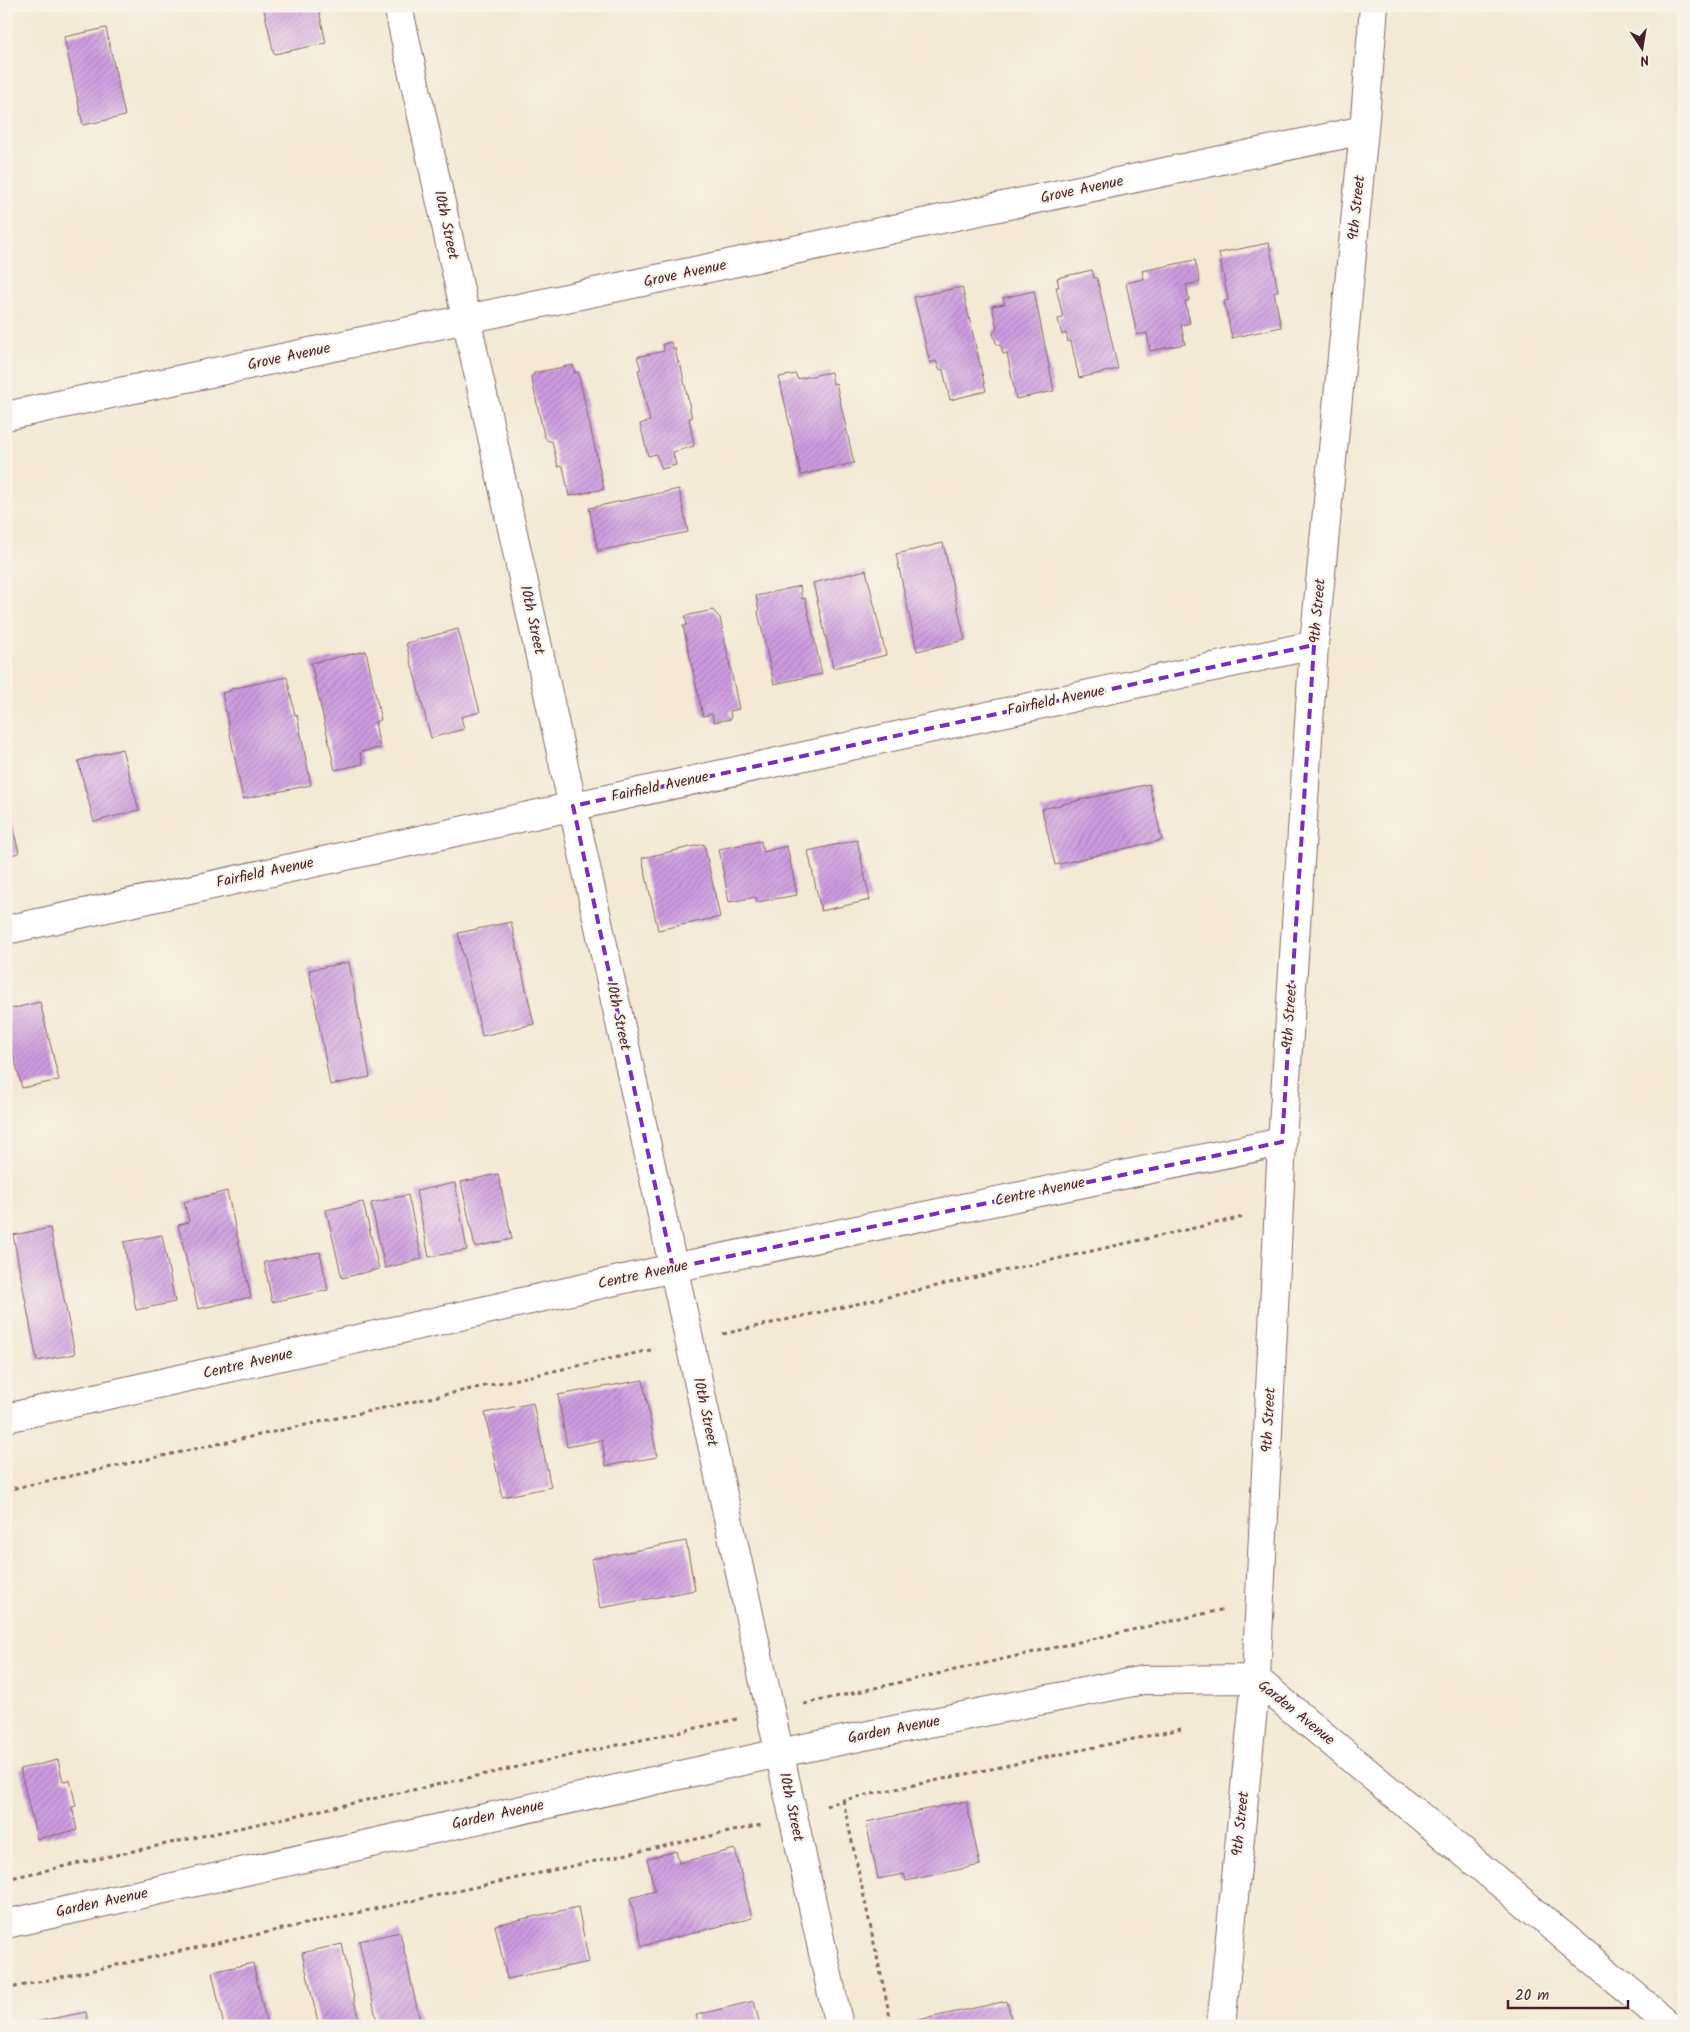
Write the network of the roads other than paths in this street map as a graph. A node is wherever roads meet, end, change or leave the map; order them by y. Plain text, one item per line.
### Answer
1 (398, 6) edge
2 (1374, 6) edge
3 (1364, 130) junction
4 (466, 320) junction
5 (6, 416) edge
6 (1314, 644) junction
7 (573, 806) junction
8 (6, 930) edge
9 (1282, 1142) junction
10 (673, 1268) junction
11 (6, 1418) edge
12 (1256, 1679) junction
13 (779, 1753) junction
14 (6, 1924) edge
15 (839, 2026) edge
16 (1221, 2026) edge
17 (1672, 2026) edge

1 - 4 street, 10th Street
2 - 3 street, 9th Street
3 - 4 street, Grove Avenue
3 - 6 street, 9th Street
4 - 5 street, Grove Avenue
4 - 7 street, 10th Street
6 - 7 street, Fairfield Avenue
6 - 9 street, 9th Street
7 - 8 street, Fairfield Avenue
7 - 10 street, 10th Street
9 - 10 street, Centre Avenue
9 - 12 street, 9th Street
10 - 11 street, Centre Avenue
10 - 13 street, 10th Street
12 - 13 street, Garden Avenue
12 - 16 street, 9th Street
12 - 17 street, Garden Avenue
13 - 14 street, Garden Avenue
13 - 15 street, 10th Street

